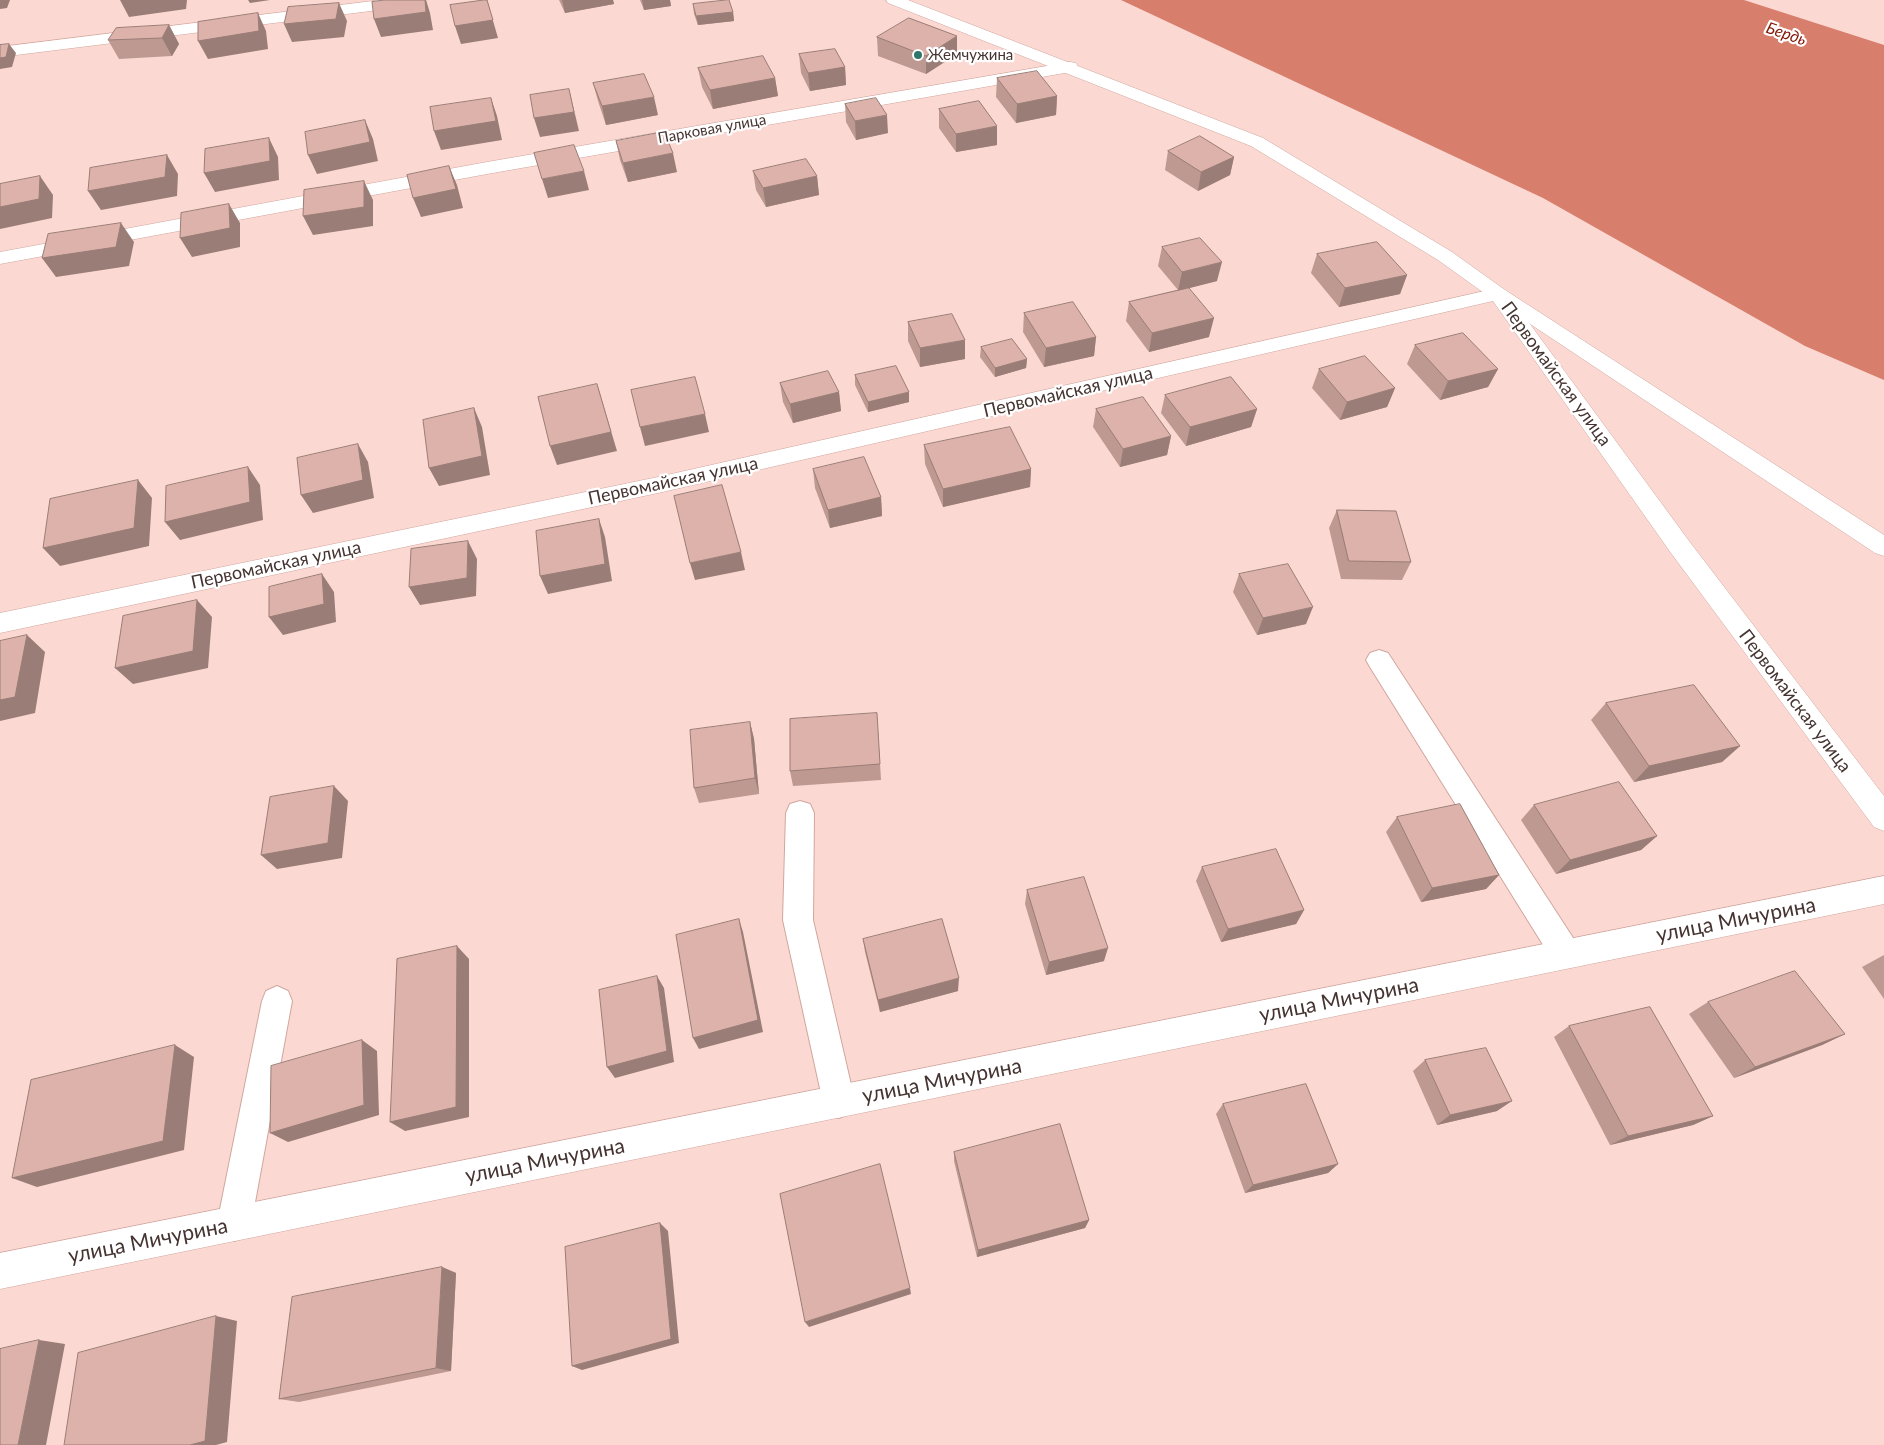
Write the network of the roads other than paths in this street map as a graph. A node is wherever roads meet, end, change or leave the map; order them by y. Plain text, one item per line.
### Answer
1 (419, 0) edge
2 (894, 0) edge
3 (0, 52) edge
4 (1070, 67) junction
5 (0, 258) edge
6 (1498, 294) junction
7 (1884, 547) edge
8 (0, 623) edge
9 (1379, 660) dead end
10 (800, 813) dead end
11 (1884, 818) edge
12 (1884, 890) edge
13 (1566, 954) junction
14 (276, 1001) dead end
15 (838, 1102) junction
16 (234, 1224) junction
17 (0, 1271) edge

1 - 3 street
2 - 4 street
4 - 5 street, Парковая улица
4 - 6 street
6 - 7 street
6 - 8 street, Первомайская улица
6 - 11 street, Первомайская улица
9 - 13 lane
10 - 15 lane
12 - 13 street, улица Мичурина
13 - 15 street, улица Мичурина
14 - 16 lane
15 - 16 street, улица Мичурина
16 - 17 street, улица Мичурина

